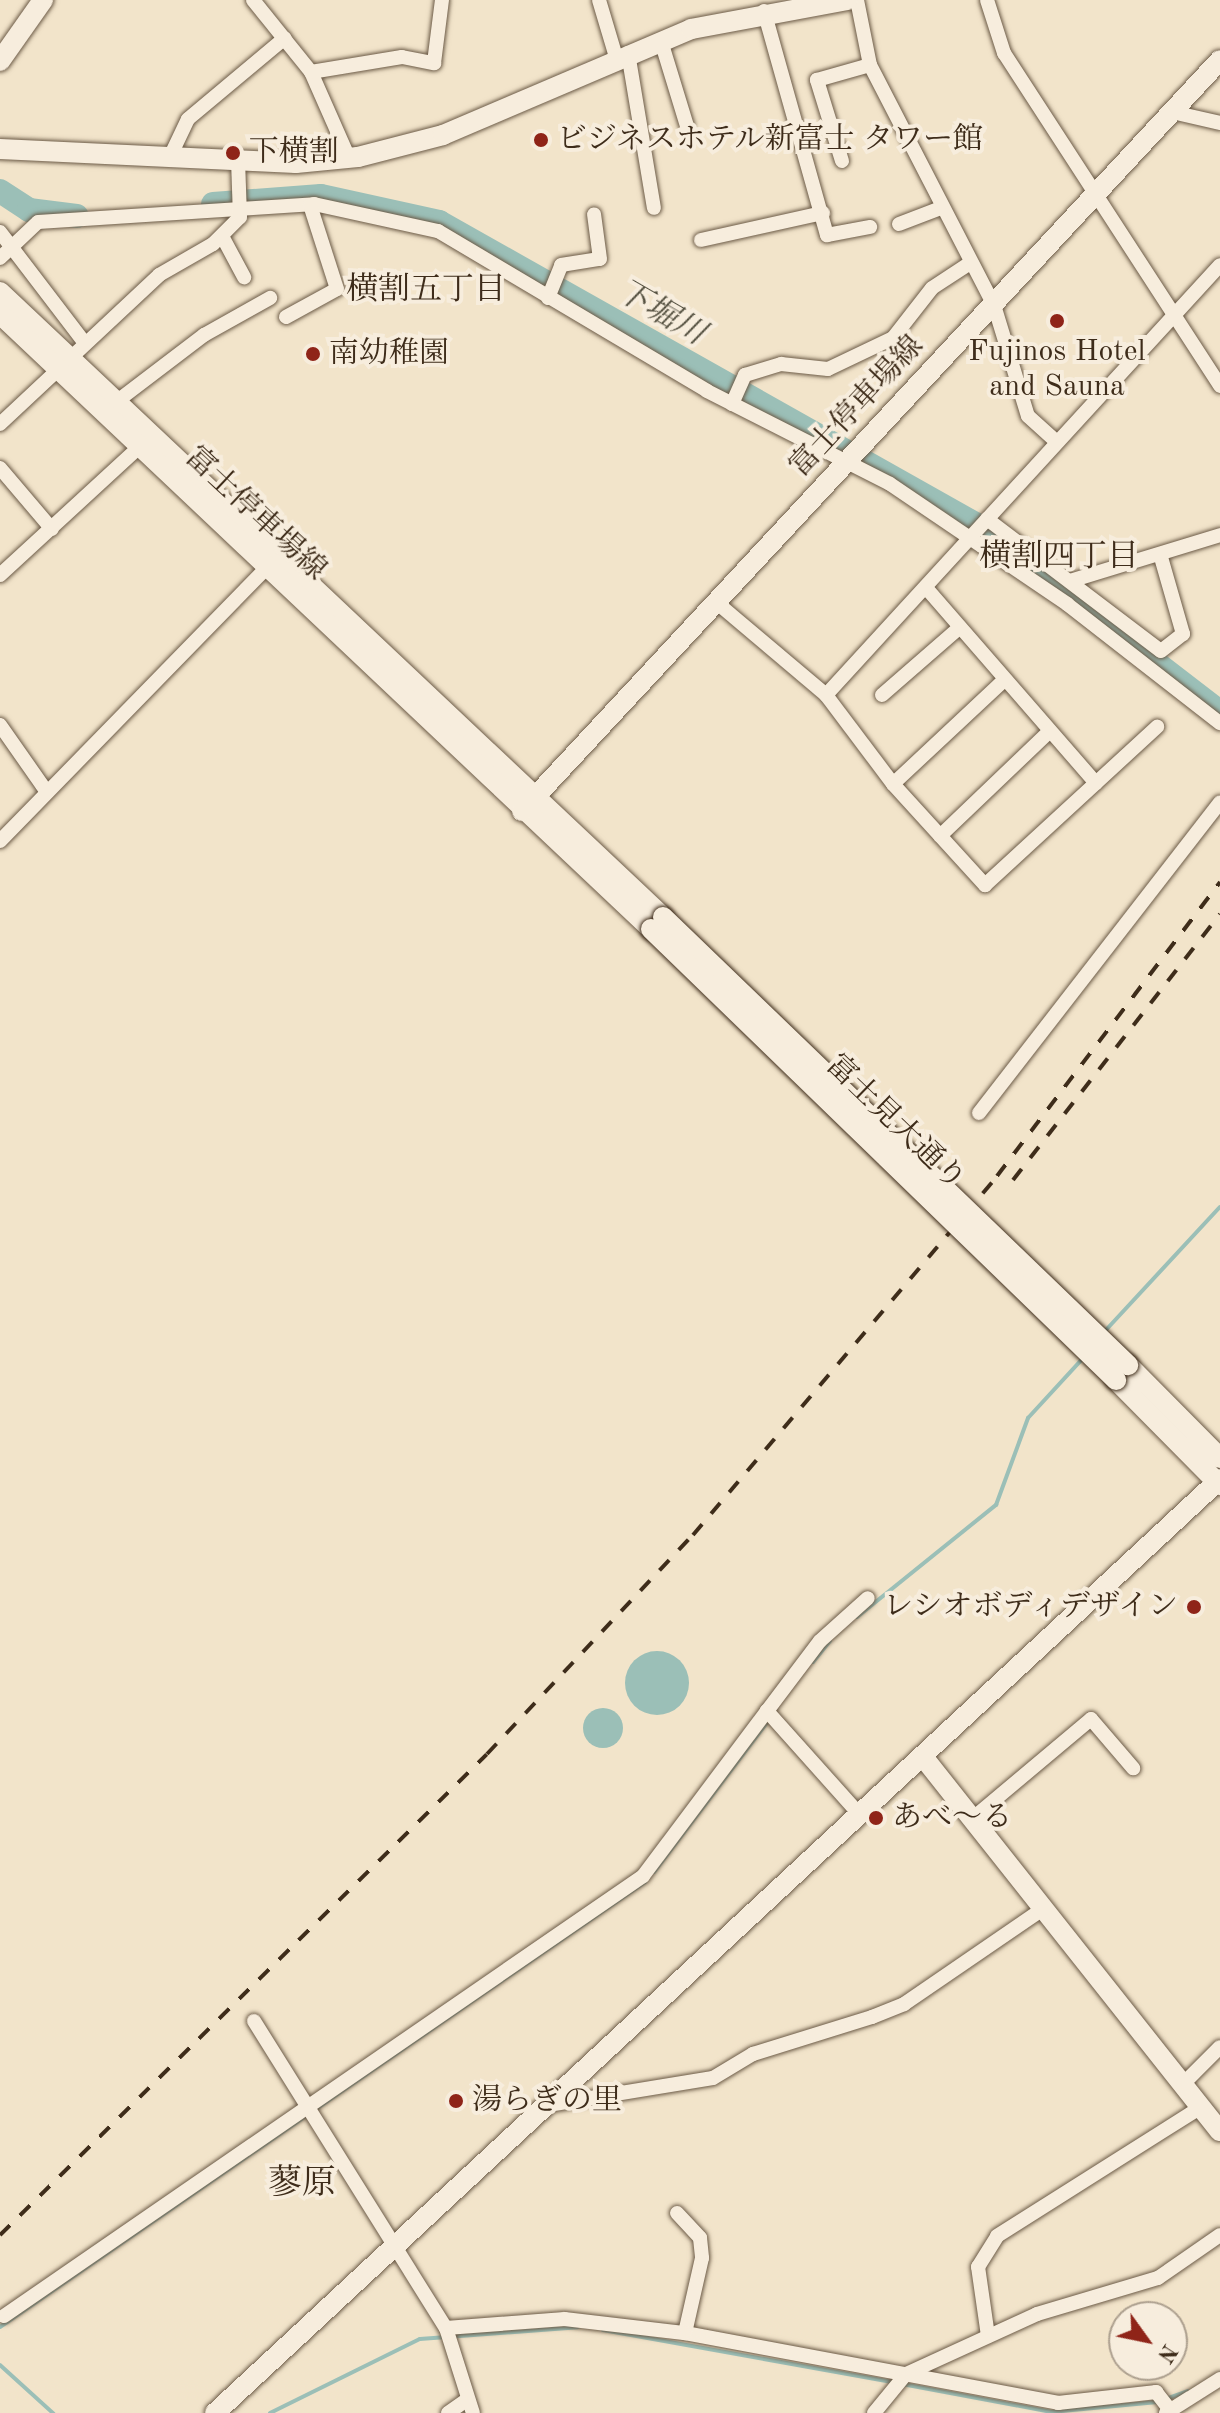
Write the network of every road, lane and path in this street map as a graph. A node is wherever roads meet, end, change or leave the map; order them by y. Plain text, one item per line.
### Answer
1 (43, 0) edge
2 (253, 0) edge
3 (442, 0) edge
4 (599, 0) edge
5 (847, 0) edge
6 (857, 0) edge
7 (987, 0) edge
8 (764, 11) junction
9 (285, 38) junction
10 (661, 41) junction
11 (622, 55) junction
12 (1220, 60) edge
13 (0, 61) edge
14 (870, 65) junction
15 (311, 72) junction
16 (1172, 112) junction
17 (1220, 123) edge
18 (687, 126) dead end
19 (0, 149) edge
20 (349, 158) junction
21 (169, 159) junction
22 (238, 161) junction
23 (842, 161) dead end
24 (1098, 194) junction
25 (240, 203) junction
26 (310, 205) junction
27 (654, 208) dead end
28 (938, 209) junction
29 (823, 213) junction
30 (594, 214) dead end
31 (899, 224) dead end
32 (870, 227) dead end
33 (0, 232) edge
34 (222, 236) junction
35 (701, 240) dead end
36 (11, 247) junction
37 (0, 258) edge
38 (970, 263) junction
39 (1220, 265) edge
40 (244, 277) dead end
41 (0, 292) edge
42 (270, 298) dead end
43 (548, 298) junction
44 (994, 305) junction
45 (0, 314) edge
46 (286, 317) dead end
47 (1176, 317) junction
48 (84, 342) junction
49 (64, 365) junction
50 (1220, 386) edge
51 (116, 402) junction
52 (732, 403) junction
53 (0, 424) edge
54 (146, 441) junction
55 (1056, 441) junction
56 (847, 462) junction
57 (0, 468) edge
58 (987, 519) junction
59 (52, 529) junction
60 (1220, 535) edge
61 (973, 537) junction
62 (1160, 554) junction
63 (273, 562) junction
64 (0, 575) edge
65 (1070, 581) junction
66 (928, 590) junction
67 (716, 602) junction
68 (959, 628) junction
69 (1003, 681) junction
70 (826, 695) junction
71 (882, 695) dead end
72 (1220, 723) edge
73 (0, 725) edge
74 (1157, 727) dead end
75 (1049, 732) junction
76 (1096, 783) junction
77 (893, 784) junction
78 (47, 792) junction
79 (537, 795) junction
80 (1220, 802) edge
81 (522, 811) junction
82 (940, 836) junction
83 (0, 841) edge
84 (657, 923) junction
85 (979, 1113) dead end
86 (1122, 1373) junction
87 (1220, 1458) edge
88 (1219, 1482) edge
89 (868, 1598) dead end
90 (767, 1711) junction
91 (924, 1758) junction
92 (1133, 1768) dead end
93 (860, 1815) junction
94 (973, 1818) junction
95 (1043, 1909) junction
96 (254, 2021) dead end
97 (1220, 2047) edge
98 (1183, 2084) junction
99 (548, 2105) junction
100 (1201, 2107) junction
101 (308, 2109) junction
102 (1220, 2131) edge
103 (677, 2213) dead end
104 (1220, 2235) edge
105 (394, 2247) junction
106 (4, 2316) dead end
107 (448, 2333) junction
108 (685, 2333) junction
109 (988, 2336) junction
110 (906, 2374) junction
111 (1220, 2379) edge
112 (471, 2406) edge
113 (1168, 2412) edge
114 (215, 2413) edge
115 (448, 2413) edge
116 (874, 2413) edge

1 - 13 street
2 - 9 street
3 - 15 street
4 - 11 street
5 - 8 street
6 - 14 street
7 - 24 street
8 - 10 street
8 - 29 street
9 - 15 street
9 - 21 street
10 - 11 street
10 - 18 street
11 - 20 street
11 - 27 street
12 - 16 street, 富士停車場線
14 - 23 street
14 - 28 street
15 - 20 street
16 - 17 street
16 - 24 street, 富士停車場線
19 - 21 street
20 - 22 street
21 - 22 street
22 - 25 street
24 - 44 street, 富士停車場線
24 - 47 street
25 - 26 street
25 - 34 street
25 - 36 street
26 - 43 street
26 - 46 street
28 - 31 street
28 - 38 street
29 - 32 street
29 - 35 street
30 - 43 street
33 - 36 street
34 - 40 street
34 - 48 street
36 - 37 street
36 - 48 street
38 - 44 street
38 - 52 street
39 - 47 street
41 - 49 street, 富士停車場線
42 - 51 street
43 - 52 street
44 - 55 street
44 - 56 street, 富士停車場線
45 - 49 street, 富士停車場線
47 - 50 street
47 - 55 street
48 - 49 street
49 - 51 street, 富士停車場線
49 - 53 street
49 - 54 street, 富士停車場線
51 - 54 street, 富士停車場線
52 - 56 street
54 - 59 street
54 - 63 street, 富士停車場線
55 - 58 street
56 - 61 street
56 - 67 street, 富士停車場線
57 - 59 street
58 - 61 street
58 - 65 street
59 - 64 street
60 - 62 street
61 - 66 street
61 - 72 street
62 - 65 street
62 - 65 street
63 - 78 street
63 - 79 street, 富士停車場線
63 - 81 street, 富士停車場線
66 - 68 street
66 - 70 street
67 - 70 street
67 - 79 street, 富士停車場線
68 - 69 street
68 - 71 street
69 - 75 street
69 - 77 street
70 - 77 street
73 - 78 street
74 - 76 street
75 - 76 street
75 - 82 street
76 - 82 street
77 - 82 street
78 - 83 street
79 - 81 street, 富士停車場線
79 - 84 street, 富士見大通り
80 - 85 street
81 - 84 street, 富士見大通り
84 - 86 street, 富士見大通り, bridge
86 - 87 street, 富士見大通り
86 - 88 street, 富士見大通り
88 - 91 street
89 - 90 street
90 - 93 street
90 - 101 street
91 - 93 street
91 - 94 street
92 - 94 street
93 - 99 street
94 - 95 street
95 - 98 street
95 - 99 street
96 - 101 street
97 - 98 street
98 - 100 street
99 - 105 street
100 - 102 street
100 - 109 street
101 - 105 street
101 - 106 street
103 - 108 street
104 - 109 street
105 - 107 street
105 - 114 street
107 - 108 street
107 - 112 street
108 - 110 street
109 - 110 street
110 - 113 street
110 - 116 street
111 - 113 street
112 - 115 street

